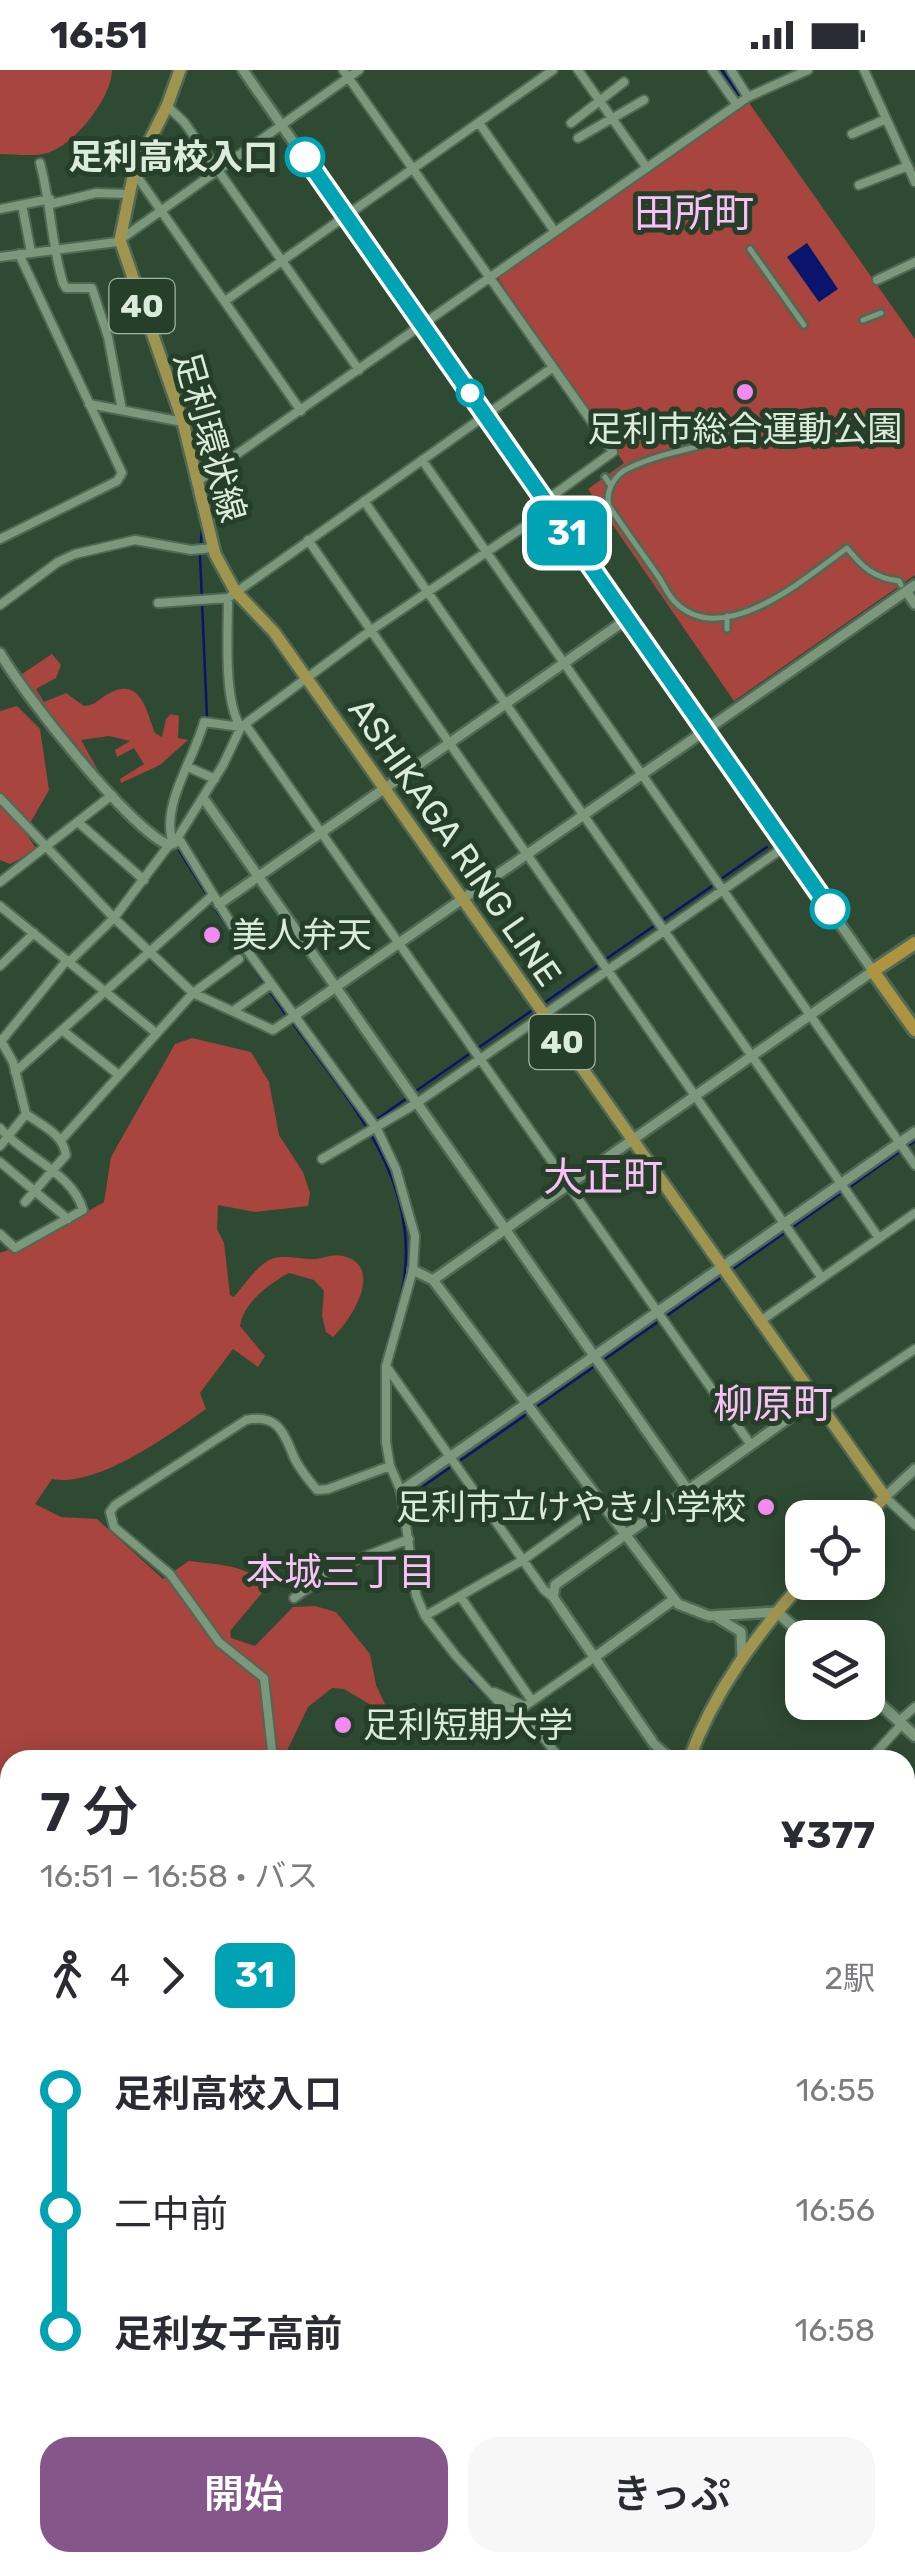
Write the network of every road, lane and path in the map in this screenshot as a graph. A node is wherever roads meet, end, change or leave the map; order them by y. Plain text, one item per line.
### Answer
1 (180, 70) edge
2 (243, 70) edge
3 (359, 70) edge
4 (553, 70) edge
5 (578, 70) edge
6 (712, 70) edge
7 (731, 70) edge
8 (808, 70) edge
9 (864, 70) edge
10 (346, 74) edge
11 (624, 82) dead end
12 (748, 97) junction
13 (644, 100) dead end
14 (600, 101) junction
15 (737, 105) junction
16 (167, 106) junction
17 (611, 116) junction
18 (886, 119) junction
19 (479, 123) junction
20 (571, 123) dead end
21 (282, 124) junction
22 (852, 134) dead end
23 (578, 138) dead end
24 (40, 163) dead end
25 (908, 166) junction
26 (647, 168) junction
27 (219, 170) junction
28 (413, 170) junction
29 (134, 172) junction
30 (915, 182) edge
31 (859, 186) dead end
32 (125, 193) junction
33 (51, 202) junction
34 (22, 206) junction
35 (0, 209) edge
36 (161, 210) junction
37 (346, 217) junction
38 (555, 232) junction
39 (117, 242) junction
40 (53, 249) junction
41 (750, 250) dead end
42 (31, 252) junction
43 (18, 254) junction
44 (0, 257) edge
45 (282, 261) junction
46 (915, 262) edge
47 (490, 279) junction
48 (876, 280) dead end
49 (224, 301) junction
50 (881, 313) dead end
51 (863, 320) dead end
52 (804, 325) dead end
53 (422, 326) junction
54 (552, 368) junction
55 (359, 370) junction
56 (89, 404) junction
57 (122, 410) junction
58 (300, 411) junction
59 (486, 416) junction
60 (180, 422) junction
61 (758, 428) dead end
62 (422, 460) junction
63 (605, 478) dead end
64 (197, 482) junction
65 (611, 486) junction
66 (364, 501) junction
67 (547, 505) junction
68 (0, 539) edge
69 (308, 540) junction
70 (204, 549) junction
71 (487, 553) junction
72 (908, 587) edge
73 (429, 594) junction
74 (232, 595) junction
75 (158, 603) dead end
76 (915, 604) edge
77 (0, 606) edge
78 (727, 616) junction
79 (627, 619) junction
80 (726, 628) dead end
81 (370, 631) junction
82 (0, 653) edge
83 (564, 663) junction
84 (307, 678) junction
85 (506, 704) junction
86 (243, 726) junction
87 (705, 731) junction
88 (446, 742) junction
89 (188, 767) junction
90 (641, 774) junction
91 (215, 779) junction
92 (382, 788) junction
93 (112, 795) junction
94 (0, 798) edge
95 (204, 799) junction
96 (583, 814) junction
97 (79, 823) junction
98 (320, 831) junction
99 (173, 843) junction
100 (786, 846) junction
101 (46, 848) junction
102 (525, 854) junction
103 (258, 876) junction
104 (144, 880) junction
105 (0, 882) edge
106 (723, 890) junction
107 (214, 896) junction
108 (460, 899) junction
109 (0, 906) edge
110 (114, 918) junction
111 (664, 930) junction
112 (34, 933) junction
113 (399, 942) junction
114 (915, 943) edge
115 (150, 952) junction
116 (239, 960) dead end
117 (68, 961) junction
118 (0, 966) edge
119 (606, 970) junction
120 (873, 971) junction
121 (272, 984) junction
122 (336, 986) junction
123 (105, 991) junction
124 (193, 993) junction
125 (232, 1011) junction
126 (294, 1016) junction
127 (544, 1016) junction
128 (809, 1016) junction
129 (62, 1030) junction
130 (915, 1030) edge
131 (156, 1032) junction
132 (1, 1039) edge
133 (752, 1056) junction
134 (480, 1060) junction
135 (15, 1072) junction
136 (119, 1075) junction
137 (695, 1095) junction
138 (417, 1103) junction
139 (26, 1114) junction
140 (0, 1128) edge
141 (377, 1129) junction
142 (915, 1132) edge
143 (8, 1137) junction
144 (62, 1139) junction
145 (632, 1141) junction
146 (899, 1143) junction
147 (0, 1146) edge
148 (322, 1159) dead end
149 (0, 1162) edge
150 (915, 1165) edge
151 (53, 1171) junction
152 (569, 1184) junction
153 (841, 1184) junction
154 (34, 1191) junction
155 (25, 1202) dead end
156 (915, 1213) edge
157 (68, 1219) junction
158 (784, 1224) junction
159 (506, 1228) junction
160 (0, 1234) edge
161 (879, 1238) junction
162 (721, 1268) junction
163 (414, 1270) junction
164 (822, 1278) junction
165 (433, 1280) junction
166 (658, 1312) junction
167 (759, 1322) junction
168 (915, 1348) edge
169 (594, 1355) junction
170 (386, 1366) junction
171 (814, 1400) junction
172 (526, 1404) junction
173 (822, 1411) junction
174 (751, 1445) junction
175 (450, 1457) junction
176 (390, 1466) junction
177 (915, 1469) edge
178 (688, 1490) junction
179 (401, 1491) junction
180 (885, 1497) junction
181 (882, 1500) edge
182 (601, 1504) junction
183 (915, 1526) edge
184 (623, 1535) junction
185 (410, 1539) junction
186 (522, 1560) junction
187 (460, 1596) junction
188 (553, 1597) junction
189 (294, 1598) dead end
190 (673, 1600) junction
191 (787, 1600) edge
192 (777, 1612) junction
193 (425, 1616) junction
194 (715, 1617) junction
195 (786, 1620) edge
196 (595, 1657) junction
197 (742, 1658) junction
198 (488, 1690) junction
199 (532, 1701) junction
200 (915, 1707) edge
201 (885, 1709) edge
202 (900, 1723) junction
203 (915, 1736) edge
204 (271, 1750) edge
205 (553, 1750) edge
206 (661, 1750) edge
207 (693, 1750) edge
208 (877, 1750) edge

1 - 16 main road, 40
2 - 21 street
3 - 10 street
4 - 19 street
5 - 14 street
6 - 15 street
7 - 12 street
8 - 12 street
9 - 18 street
10 - 21 street
10 - 28 street
11 - 14 street
12 - 15 street
13 - 17 street
14 - 17 street
14 - 20 street
15 - 26 street
16 - 27 street
16 - 29 main road, 40
17 - 23 street
17 - 26 street
18 - 22 street
18 - 25 street
19 - 28 street
19 - 38 street
21 - 27 street
21 - 37 street
24 - 33 street
25 - 30 street
25 - 31 street
26 - 38 street
27 - 36 street
27 - 45 street
28 - 37 street
28 - 47 street
29 - 32 main road, 40
29 - 36 street
32 - 33 street
32 - 39 main road, 40
33 - 34 street
33 - 40 street
34 - 35 street
34 - 42 street
36 - 39 street
36 - 49 street
37 - 45 street
37 - 53 street
38 - 47 street
39 - 40 street
39 - 60 main road, 足利環状線 / 40
40 - 42 street
40 - 57 street
41 - 52 street
42 - 43 street
43 - 44 street
43 - 56 street
45 - 49 street
45 - 55 street
46 - 48 street
47 - 53 street
47 - 54 street
49 - 58 street
50 - 51 street
53 - 55 street
53 - 59 street
54 - 59 street
54 - 67 street
55 - 58 street
56 - 57 street
56 - 68 street
57 - 60 street
58 - 64 street
59 - 62 street
59 - 67 street
60 - 64 main road, 足利環状線 / 40
61 - 65 street
62 - 66 street
62 - 71 street
63 - 65 street
64 - 70 main road, 足利環状線 / 40
65 - 78 street
66 - 69 street
66 - 73 street
67 - 71 street
67 - 79 street
69 - 74 street
69 - 81 street
70 - 74 main road, 足利環状線 / 40
70 - 77 street
71 - 73 street
71 - 83 street
72 - 76 street
72 - 78 street
72 - 87 street
73 - 81 street
73 - 85 street
74 - 75 street
74 - 84 main road, ASHIKAGA RING LINE / 40
74 - 86 street
78 - 80 street
79 - 83 street
79 - 87 street
81 - 84 street
81 - 88 street
82 - 93 street
83 - 85 street
83 - 90 street
84 - 86 street
84 - 92 main road, ASHIKAGA RING LINE / 40
85 - 88 street
85 - 96 street
86 - 89 street
86 - 91 street
86 - 98 street
87 - 90 street
87 - 100 street
88 - 92 street
88 - 102 street
89 - 91 street
89 - 99 street
90 - 96 street
90 - 106 street
91 - 95 street
92 - 98 street
92 - 108 main road, ASHIKAGA RING LINE / 40
93 - 97 street
93 - 99 street
94 - 101 street
95 - 99 street
95 - 103 street
96 - 102 street
96 - 111 street
97 - 101 street
97 - 104 street
98 - 103 street
98 - 113 street
99 - 104 street
99 - 107 street
100 - 106 street
100 - 120 street
101 - 105 street
101 - 110 street
102 - 108 street
102 - 119 street
103 - 107 street
103 - 122 street
104 - 110 street
106 - 111 street
106 - 128 street
107 - 115 street
107 - 121 street
108 - 113 street
108 - 127 main road, ASHIKAGA RING LINE / 40
109 - 112 street
110 - 115 street
110 - 117 street
111 - 119 street
111 - 133 street
112 - 117 street
112 - 118 street
113 - 122 street
113 - 134 street
114 - 120 highway
115 - 123 street
115 - 124 street
116 - 124 street
117 - 123 street
117 - 132 street
119 - 127 street
119 - 137 street
120 - 128 street
120 - 130 highway
121 - 125 street
121 - 126 street
122 - 126 street
122 - 138 street
123 - 129 street
123 - 131 street
124 - 125 street
124 - 131 street
125 - 126 street
126 - 141 street
127 - 134 street
127 - 145 main road, ASHIKAGA RING LINE / 40
128 - 133 street
128 - 146 street
129 - 135 street
129 - 136 street
131 - 136 street
132 - 135 street
133 - 137 street
133 - 153 street
134 - 138 street
134 - 152 street
135 - 139 street
136 - 144 street
137 - 145 street
137 - 158 street
138 - 141 street
138 - 159 street
139 - 143 street
139 - 144 street
140 - 143 street
141 - 148 street
141 - 163 street
142 - 146 street
143 - 147 street
143 - 151 street
144 - 151 street
145 - 152 street
145 - 162 main road, ASHIKAGA RING LINE / 40
146 - 150 street
146 - 153 street
149 - 154 street
151 - 154 street
151 - 157 street
152 - 159 street
152 - 166 street
153 - 158 street
153 - 161 street
154 - 155 street
154 - 157 street
156 - 161 street
157 - 160 street
158 - 162 street
158 - 164 street
159 - 165 street
159 - 169 street
161 - 164 street
162 - 166 street
162 - 167 main road, ASHIKAGA RING LINE / 40
163 - 165 street
163 - 170 street
164 - 167 street
165 - 172 street
166 - 169 street
166 - 174 street
167 - 171 main road, ASHIKAGA RING LINE / 40
168 - 173 street
169 - 172 street
169 - 178 street
170 - 175 street
170 - 176 street
171 - 173 main road, ASHIKAGA RING LINE / 40
171 - 174 street
172 - 175 street
172 - 182 street
173 - 180 main road, ASHIKAGA RING LINE / 40
174 - 178 street
175 - 179 street
175 - 186 street
176 - 179 street
176 - 204 street
177 - 180 street
178 - 184 street
179 - 185 street
180 - 181 main road
180 - 183 street
182 - 184 street
182 - 186 street
184 - 188 street
184 - 190 street
185 - 189 street
185 - 193 street
186 - 187 street
186 - 188 street
187 - 193 street
187 - 199 street
188 - 196 street
190 - 194 street
190 - 196 street
191 - 192 main road
192 - 194 street
192 - 195 main road
192 - 197 main road
193 - 198 street
194 - 197 street
196 - 199 street
196 - 206 street
197 - 207 main road
198 - 199 street
198 - 205 street
200 - 202 street
201 - 202 main road
202 - 203 main road
202 - 208 street

